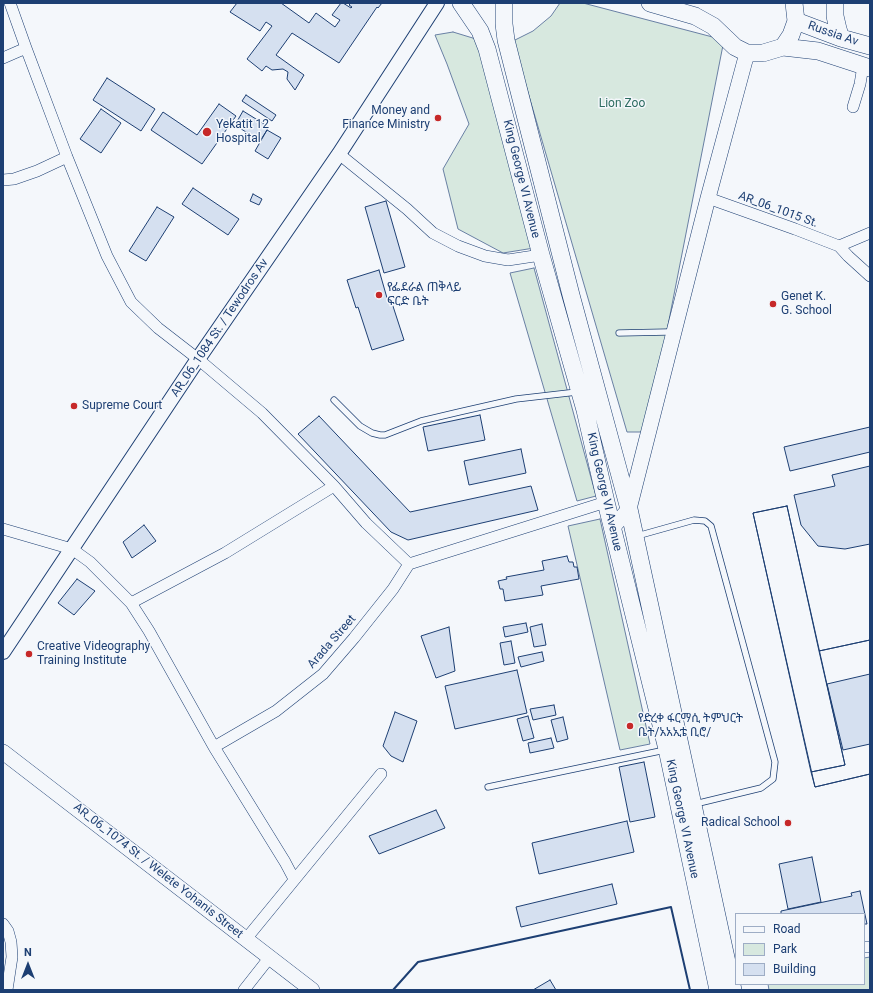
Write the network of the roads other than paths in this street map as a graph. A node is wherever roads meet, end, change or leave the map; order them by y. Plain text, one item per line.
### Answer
1 (10, 3) edge
2 (437, 3) edge
3 (461, 3) edge
4 (504, 3) edge
5 (650, 3) edge
6 (794, 3) edge
7 (836, 3) edge
8 (796, 21) junction
9 (841, 38) junction
10 (870, 46) edge
11 (783, 47) junction
12 (26, 48) junction
13 (747, 53) junction
14 (3, 58) edge
15 (866, 67) edge
16 (853, 107) dead end
17 (339, 154) junction
18 (67, 157) junction
19 (3, 180) edge
20 (708, 198) junction
21 (870, 233) edge
22 (839, 246) junction
23 (540, 255) junction
24 (870, 276) edge
25 (572, 295) junction
26 (554, 303) junction
27 (667, 332) dead end
28 (619, 333) dead end
29 (198, 359) junction
30 (588, 390) junction
31 (334, 400) dead end
32 (334, 486) junction
33 (606, 502) junction
34 (630, 509) junction
35 (612, 528) junction
36 (3, 529) edge
37 (635, 536) junction
38 (72, 549) junction
39 (409, 564) junction
40 (131, 604) junction
41 (3, 652) edge
42 (214, 747) junction
43 (674, 748) junction
44 (3, 752) edge
45 (381, 774) dead end
46 (488, 787) dead end
47 (686, 806) junction
48 (294, 879) junction
49 (3, 924) edge
50 (246, 939) junction
51 (270, 957) junction
52 (727, 982) edge
53 (7, 990) edge
54 (244, 990) edge
55 (312, 990) edge

1 - 12 street
2 - 17 street, AR_06_1084 St. / Tewodros Av
3 - 23 main road, King George VI Avenue
4 - 25 main road, King George VI Avenue
5 - 13 main road
6 - 8 main road
7 - 9 main road
8 - 9 main road, Russia Av
8 - 11 main road
9 - 10 main road, Russia Av
11 - 13 main road
11 - 15 main road, Russia Av
12 - 14 street
12 - 18 street
13 - 20 main road
15 - 16 street
17 - 23 street
17 - 29 street, AR_06_1084 St. / Tewodros Av
18 - 19 street
18 - 29 street
20 - 22 street, AR_06_1015 St.
20 - 34 main road
21 - 22 street
22 - 24 street, AR_06_1015 St.
23 - 26 main road, King George VI Avenue
25 - 26 main road
25 - 30 main road, King George VI Avenue
26 - 30 main road, King George VI Avenue
27 - 28 lane
29 - 32 street
29 - 38 street, AR_06_1084 St. / Tewodros Av
30 - 31 lane
30 - 33 main road, King George VI Avenue
30 - 34 main road, King George VI Avenue
32 - 39 street
32 - 40 street
33 - 35 main road, King George VI Avenue
33 - 39 street
34 - 35 main road
34 - 37 main road, King George VI Avenue
35 - 43 main road, King George VI Avenue
36 - 38 street
37 - 43 main road, King George VI Avenue
37 - 47 lane
38 - 40 street
38 - 41 street, AR_06_1084 St. / Tewodros Av
39 - 42 street, Arada Street
40 - 42 street
42 - 48 street
43 - 46 lane
43 - 47 main road, King George VI Avenue
44 - 50 main road, AR_06_1074 St. / Welete Yohanis Street
45 - 48 street
47 - 52 main road, King George VI Avenue
48 - 50 street
49 - 53 street
50 - 51 main road, AR_06_1074 St. / Welete Yohanis Street
51 - 54 street
51 - 55 main road, AR_06_1074 St. / Welete Yohanis Street

